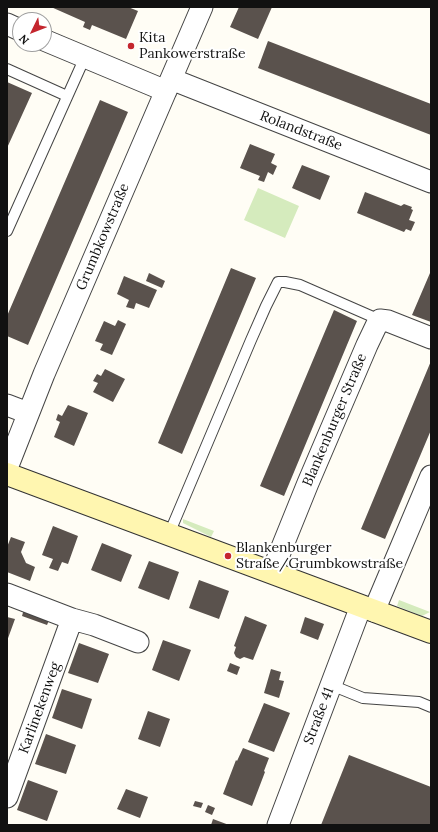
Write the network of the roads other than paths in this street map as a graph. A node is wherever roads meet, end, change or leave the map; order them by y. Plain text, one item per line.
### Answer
1 (202, 7) edge
2 (52, 44) edge
3 (85, 58) junction
4 (7, 70) edge
5 (168, 86) junction
6 (67, 96) junction
7 (431, 182) edge
8 (7, 231) edge
9 (380, 320) junction
10 (431, 338) edge
11 (7, 405) edge
12 (28, 413) junction
13 (7, 468) edge
14 (7, 474) edge
15 (431, 476) edge
16 (169, 534) junction
17 (272, 572) junction
18 (7, 594) edge
19 (368, 608) junction
20 (72, 619) junction
21 (431, 632) edge
22 (138, 642) dead end
23 (331, 685) junction
24 (431, 706) edge
25 (7, 797) edge
26 (278, 825) edge

1 - 5 street, Grumbkowstraße
2 - 3 street, Rolandstraße
3 - 5 street, Rolandstraße
3 - 6 lane
4 - 6 lane
5 - 7 street, Rolandstraße
5 - 12 street, Grumbkowstraße
6 - 8 lane
9 - 10 street
9 - 16 lane
9 - 17 street, Blankenburger Straße
11 - 12 street
12 - 13 street, Grumbkowstraße
14 - 16 main road
15 - 19 street
16 - 17 main road
17 - 19 main road
18 - 20 street
19 - 21 main road
19 - 23 street, Straße 41
20 - 22 street
20 - 25 street, Karlinekenweg
23 - 24 lane
23 - 26 street, Straße 41

